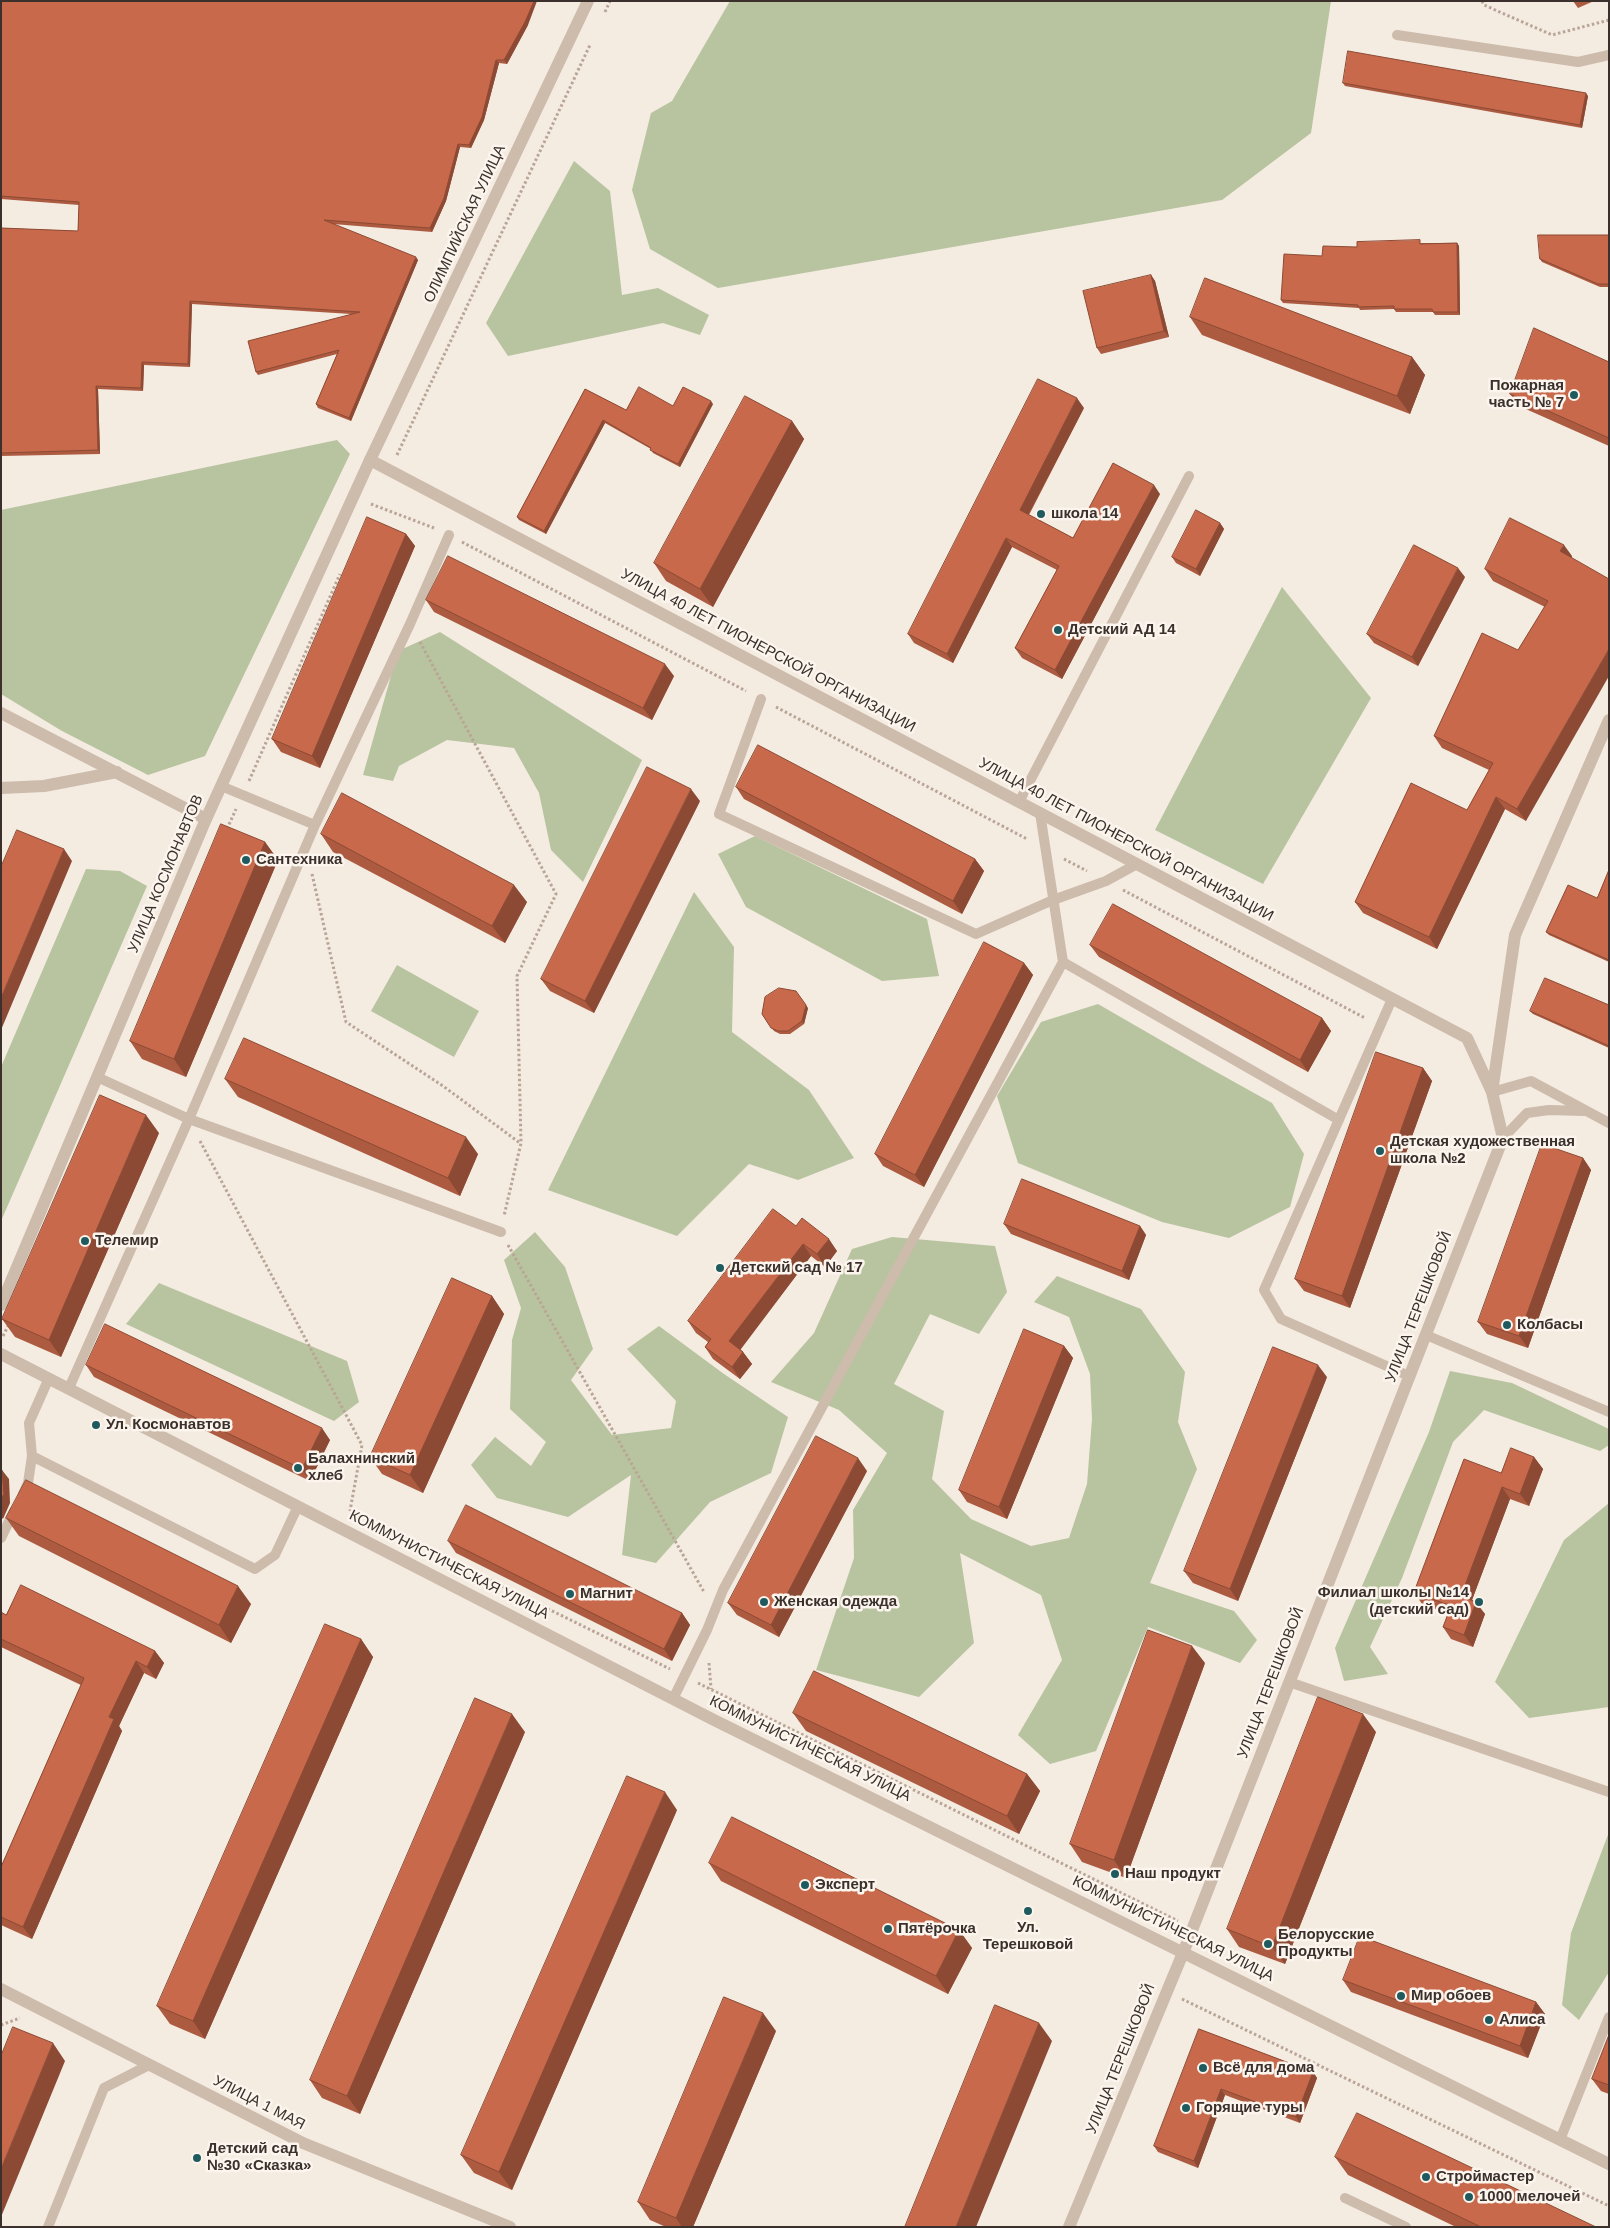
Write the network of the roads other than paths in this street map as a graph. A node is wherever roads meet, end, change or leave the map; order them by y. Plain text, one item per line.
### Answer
1 (588, 1) edge
2 (1397, 35) dead end
3 (1609, 55) edge
4 (370, 460) junction
5 (1189, 476) dead end
6 (449, 535) road end
7 (761, 699) road end
8 (1, 713) edge
9 (1609, 720) edge
10 (117, 772) junction
11 (221, 786) junction
12 (1, 788) edge
13 (1019, 802) junction
14 (1040, 813) junction
15 (206, 819) junction
16 (316, 825) junction
17 (1137, 864) junction
18 (1054, 900) junction
19 (1062, 962) junction
20 (1392, 999) junction
21 (97, 1077) junction
22 (1492, 1092) junction
23 (1585, 1111) junction
24 (189, 1119) junction
25 (1339, 1120) junction
26 (1609, 1123) edge
27 (1503, 1138) junction
28 (501, 1232) road end
29 (1, 1305) edge
30 (1426, 1334) junction
31 (1, 1354) edge
32 (1409, 1376) junction
33 (49, 1378) junction
34 (69, 1388) junction
35 (1609, 1412) edge
36 (32, 1456) junction
37 (298, 1506) junction
38 (1, 1538) edge
39 (1289, 1682) junction
40 (673, 1699) junction
41 (1609, 1792) edge
42 (1183, 1952) junction
43 (1, 1989) edge
44 (1609, 2017) edge
45 (149, 2065) junction
46 (1560, 2140) junction
47 (1609, 2164) edge
48 (1345, 2198) dead end
49 (48, 2227) edge
50 (510, 2227) edge
51 (1069, 2227) edge
52 (1406, 2227) edge

1 - 4 street, ОЛИМПИЙСКАЯ УЛИЦА
2 - 3 lane
4 - 11 street, УЛИЦА КОСМОНАВТОВ
4 - 13 street, УЛИЦА 40 ЛЕТ ПИОНЕРСКОЙ ОРГАНИЗАЦИИ
5 - 13 lane
6 - 16 lane
7 - 18 lane
8 - 10 street
9 - 22 street
10 - 12 street
10 - 15 street
11 - 15 street, УЛИЦА КОСМОНАВТОВ
11 - 16 lane
13 - 14 street, УЛИЦА 40 ЛЕТ ПИОНЕРСКОЙ ОРГАНИЗАЦИИ
14 - 17 street, УЛИЦА 40 ЛЕТ ПИОНЕРСКОЙ ОРГАНИЗАЦИИ
14 - 18 lane
15 - 21 street, УЛИЦА КОСМОНАВТОВ
16 - 24 lane
17 - 18 lane
17 - 20 street, УЛИЦА 40 ЛЕТ ПИОНЕРСКОЙ ОРГАНИЗАЦИИ
18 - 19 lane
19 - 25 lane
19 - 40 lane
20 - 22 street, УЛИЦА 40 ЛЕТ ПИОНЕРСКОЙ ОРГАНИЗАЦИИ
20 - 25 lane
21 - 24 lane
21 - 29 street, УЛИЦА КОСМОНАВТОВ
22 - 23 lane
22 - 27 street
23 - 26 lane
23 - 27 lane
24 - 28 lane
24 - 34 lane
25 - 32 lane
27 - 30 street, УЛИЦА ТЕРЕШКОВОЙ
30 - 32 street, УЛИЦА ТЕРЕШКОВОЙ
30 - 35 lane
31 - 33 street, КОММУНИСТИЧЕСКАЯ УЛИЦА
32 - 39 street, УЛИЦА ТЕРЕШКОВОЙ
33 - 34 street, КОММУНИСТИЧЕСКАЯ УЛИЦА
33 - 36 lane
34 - 37 street, КОММУНИСТИЧЕСКАЯ УЛИЦА
36 - 37 lane
36 - 38 lane
37 - 40 street, КОММУНИСТИЧЕСКАЯ УЛИЦА
39 - 41 lane
39 - 42 street, УЛИЦА ТЕРЕШКОВОЙ
40 - 42 street, КОММУНИСТИЧЕСКАЯ УЛИЦА
42 - 46 street, КОММУНИСТИЧЕСКАЯ УЛИЦА
42 - 51 street, УЛИЦА ТЕРЕШКОВОЙ
43 - 45 street, УЛИЦА 1 МАЯ
44 - 46 lane
45 - 49 lane
45 - 50 street, УЛИЦА 1 МАЯ
46 - 47 street, КОММУНИСТИЧЕСКАЯ УЛИЦА
48 - 52 lane

